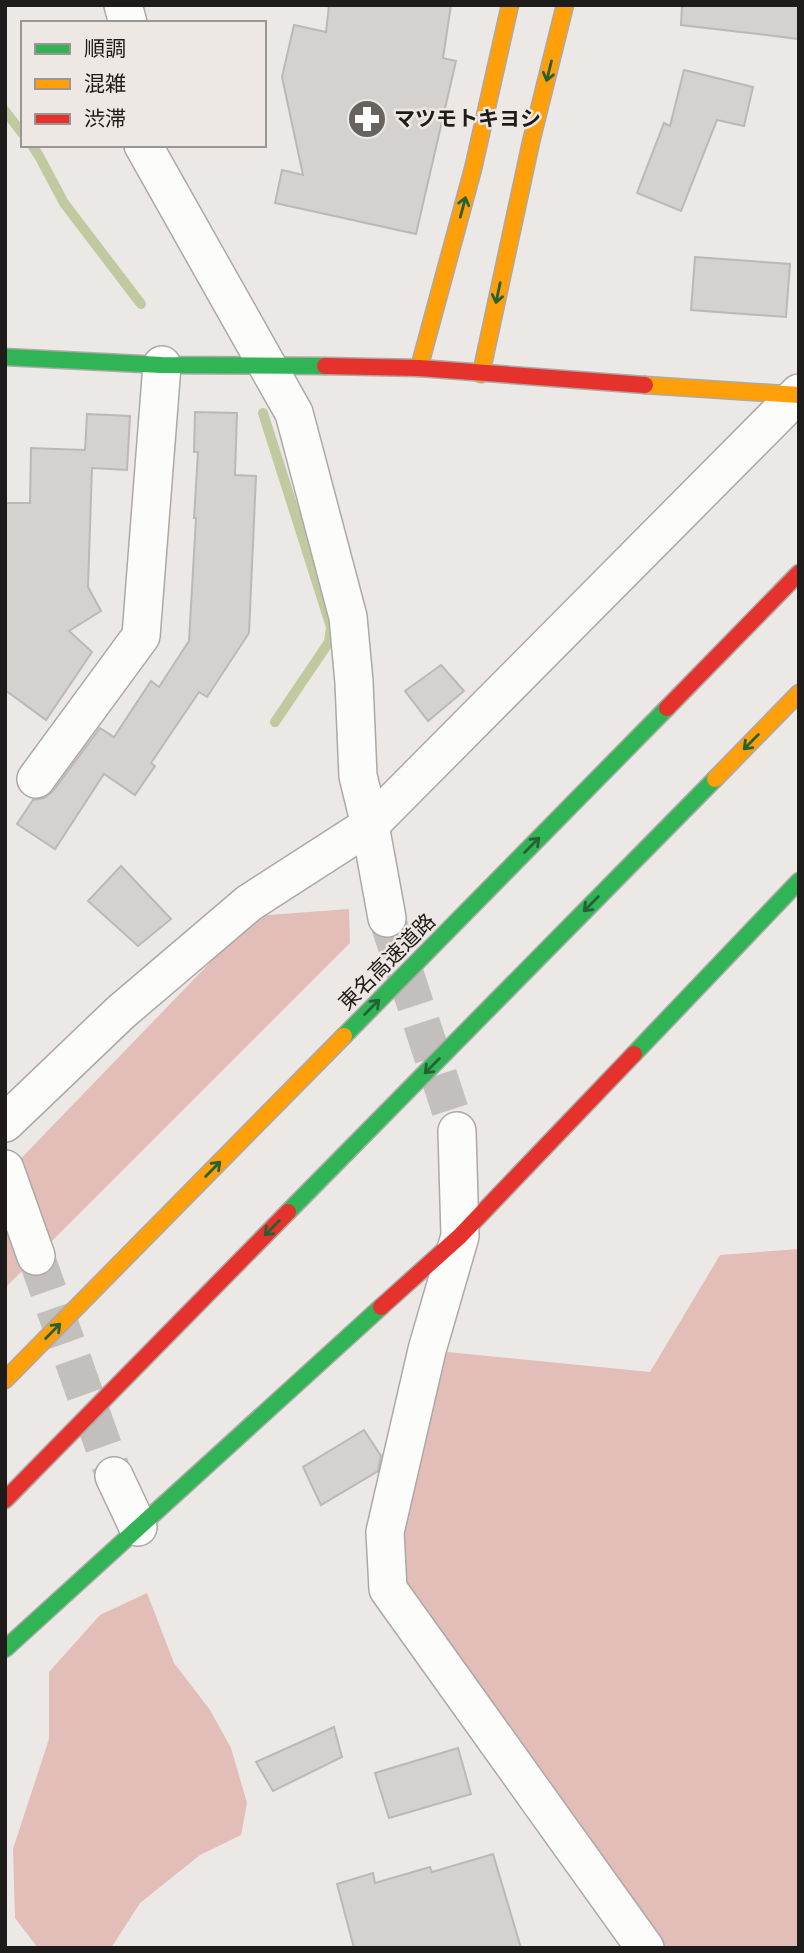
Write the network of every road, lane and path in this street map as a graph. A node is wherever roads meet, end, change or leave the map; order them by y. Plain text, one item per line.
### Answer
1 (510, 5) edge
2 (565, 5) edge
3 (144, 147) edge
4 (5, 357) edge
5 (267, 364) junction
6 (162, 365) junction
7 (419, 368) junction
8 (481, 374) junction
9 (798, 395) edge
10 (799, 573) edge
11 (799, 693) edge
12 (36, 779) dead end
13 (370, 825) junction
14 (799, 881) edge
15 (387, 918) tunnel mouth
16 (5, 1123) edge
17 (457, 1131) tunnel mouth
18 (5, 1169) edge
19 (460, 1236) junction
20 (36, 1256) tunnel mouth
21 (5, 1380) edge
22 (114, 1476) tunnel mouth
23 (5, 1500) edge
24 (138, 1527) junction
25 (5, 1649) edge
26 (645, 1948) edge

7 -> 1 main road
2 -> 8 main road
3 - 5 street
4 - 6 main road
5 - 6 main road
5 - 7 main road
5 - 13 street
6 - 12 street
7 - 8 main road
8 - 9 main road
9 - 13 street
21 -> 10 main road, 東名高速道路
11 -> 23 main road
13 - 15 street
13 - 16 street
14 - 19 main road
17 - 19 street
18 - 20 street
19 - 24 main road
19 - 26 street
22 - 24 street
24 - 25 main road

